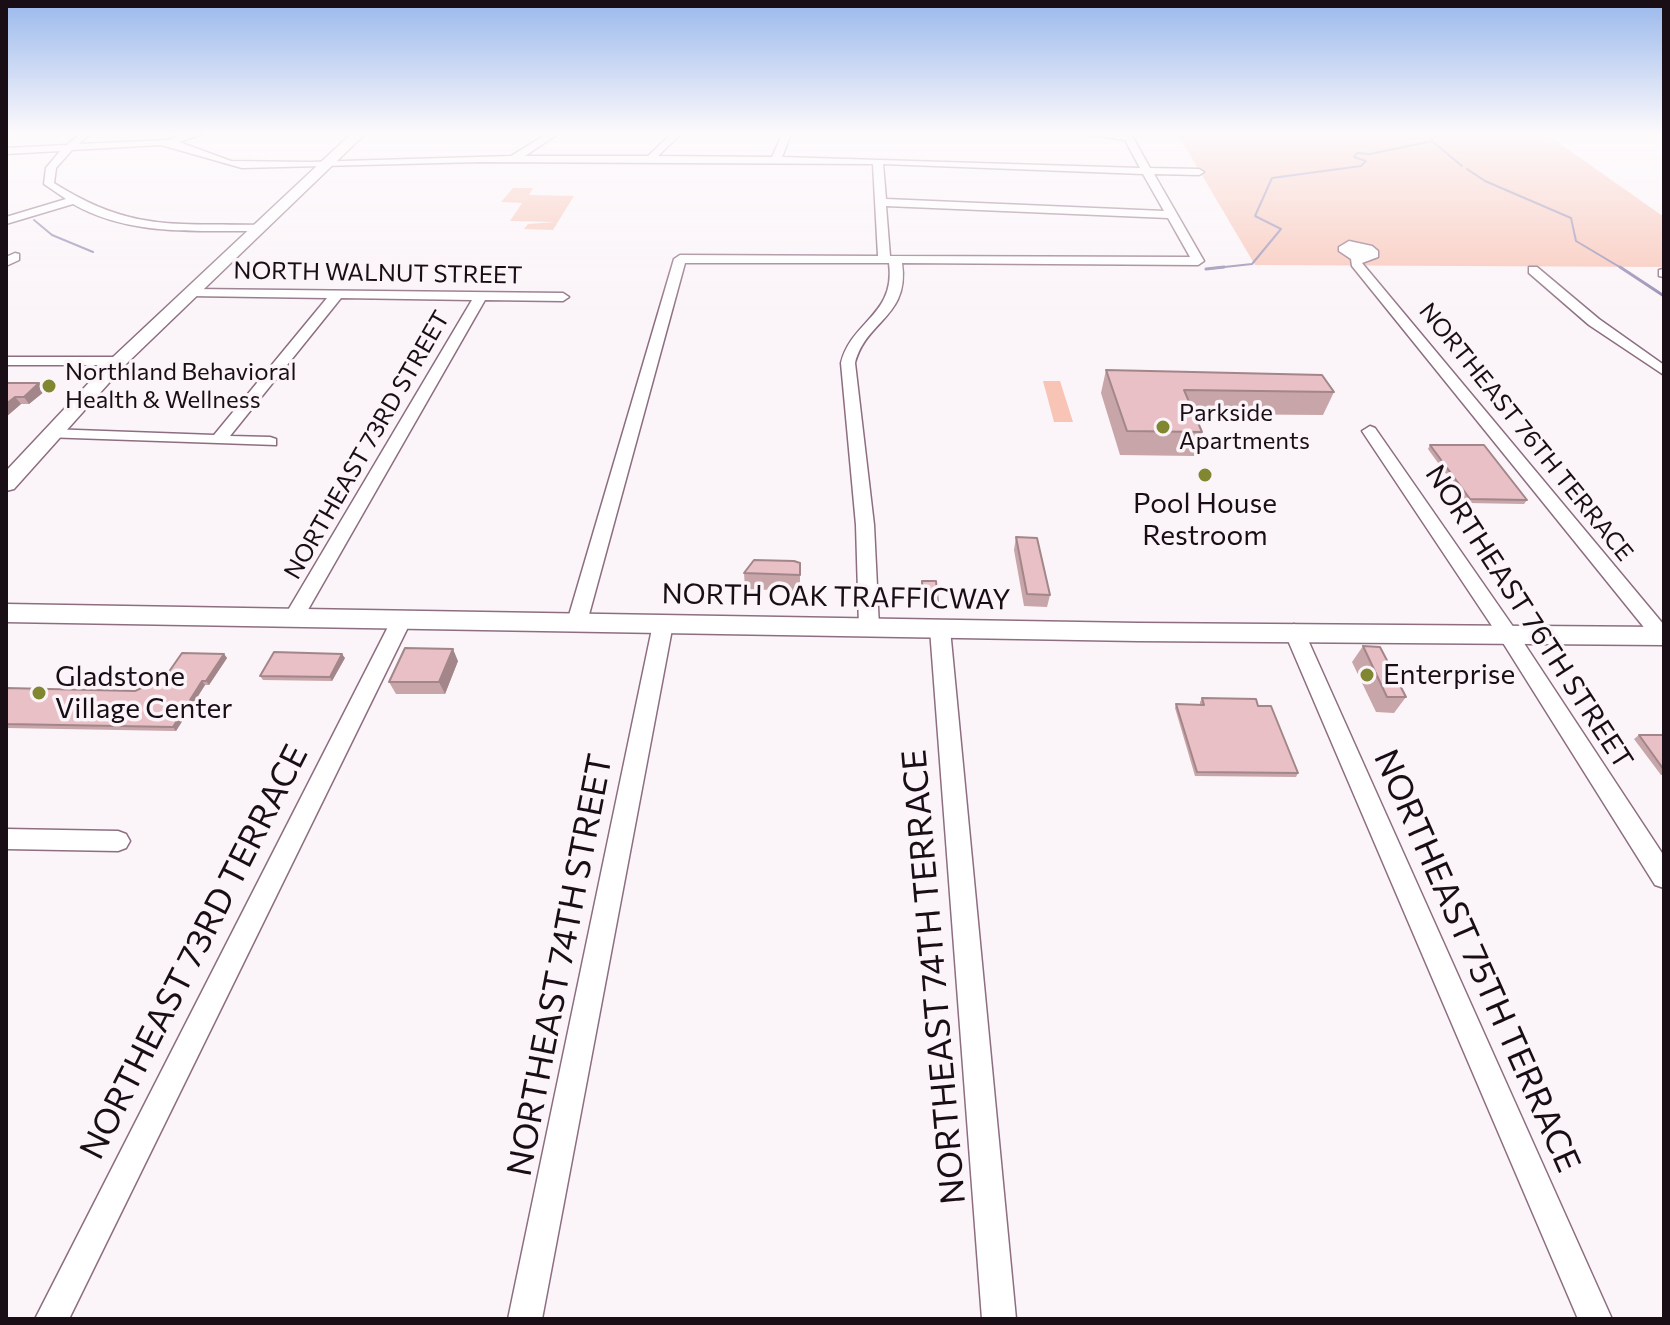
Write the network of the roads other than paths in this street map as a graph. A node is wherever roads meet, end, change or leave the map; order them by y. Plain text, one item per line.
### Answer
1 (64, 194) edge
2 (297, 194) edge
3 (879, 194) edge
4 (1159, 194) edge
5 (74, 200) junction
6 (879, 202) junction
7 (1171, 215) junction
8 (6, 221) edge
9 (261, 228) junction
10 (1358, 257) dead end
11 (890, 260) junction
12 (1533, 270) dead end
13 (193, 293) junction
14 (336, 296) junction
15 (481, 296) junction
16 (563, 297) dead end
17 (6, 361) edge
18 (119, 361) junction
19 (1664, 371) edge
20 (1370, 431) dead end
21 (49, 434) junction
22 (218, 440) junction
23 (270, 442) dead end
24 (6, 484) edge
25 (6, 613) edge
26 (294, 617) junction
27 (402, 619) junction
28 (577, 622) junction
29 (663, 624) junction
30 (869, 627) junction
31 (940, 629) junction
32 (1294, 631) junction
33 (1507, 633) junction
34 (1663, 636) edge
35 (6, 839) edge
36 (118, 841) dead end
37 (1664, 877) edge
38 (52, 1319) edge
39 (525, 1319) edge
40 (999, 1319) edge
41 (1595, 1319) edge

1 - 5 street
2 - 9 main road
3 - 6 street
4 - 7 street
5 - 8 street
5 - 9 street
6 - 7 street
6 - 11 street
7 - 11 street
9 - 13 main road
10 - 34 street, NORTHEAST 76TH TERRACE
11 - 28 street
11 - 30 street
12 - 19 street
13 - 14 street, NORTH WALNUT STREET
13 - 18 main road
14 - 15 street, NORTH WALNUT STREET
14 - 22 street
15 - 16 street, NORTH WALNUT STREET
15 - 26 street, NORTHEAST 73RD STREET
17 - 18 street
18 - 21 main road
20 - 33 street, NORTHEAST 76TH STREET
21 - 22 street
21 - 24 main road
22 - 23 street
25 - 26 main road, NORTH OAK TRAFFICWAY
26 - 27 main road, NORTH OAK TRAFFICWAY
27 - 28 main road, NORTH OAK TRAFFICWAY
27 - 38 street, NORTHEAST 73RD TERRACE
28 - 29 main road, NORTH OAK TRAFFICWAY
29 - 30 main road, NORTH OAK TRAFFICWAY
29 - 39 street, NORTHEAST 74TH STREET
30 - 31 main road, NORTH OAK TRAFFICWAY
31 - 32 main road, NORTH OAK TRAFFICWAY
31 - 40 street, NORTHEAST 74TH TERRACE
32 - 33 main road, NORTH OAK TRAFFICWAY
32 - 41 street, NORTHEAST 75TH TERRACE
33 - 34 main road, NORTH OAK TRAFFICWAY
33 - 37 street, NORTHEAST 76TH STREET
35 - 36 street

